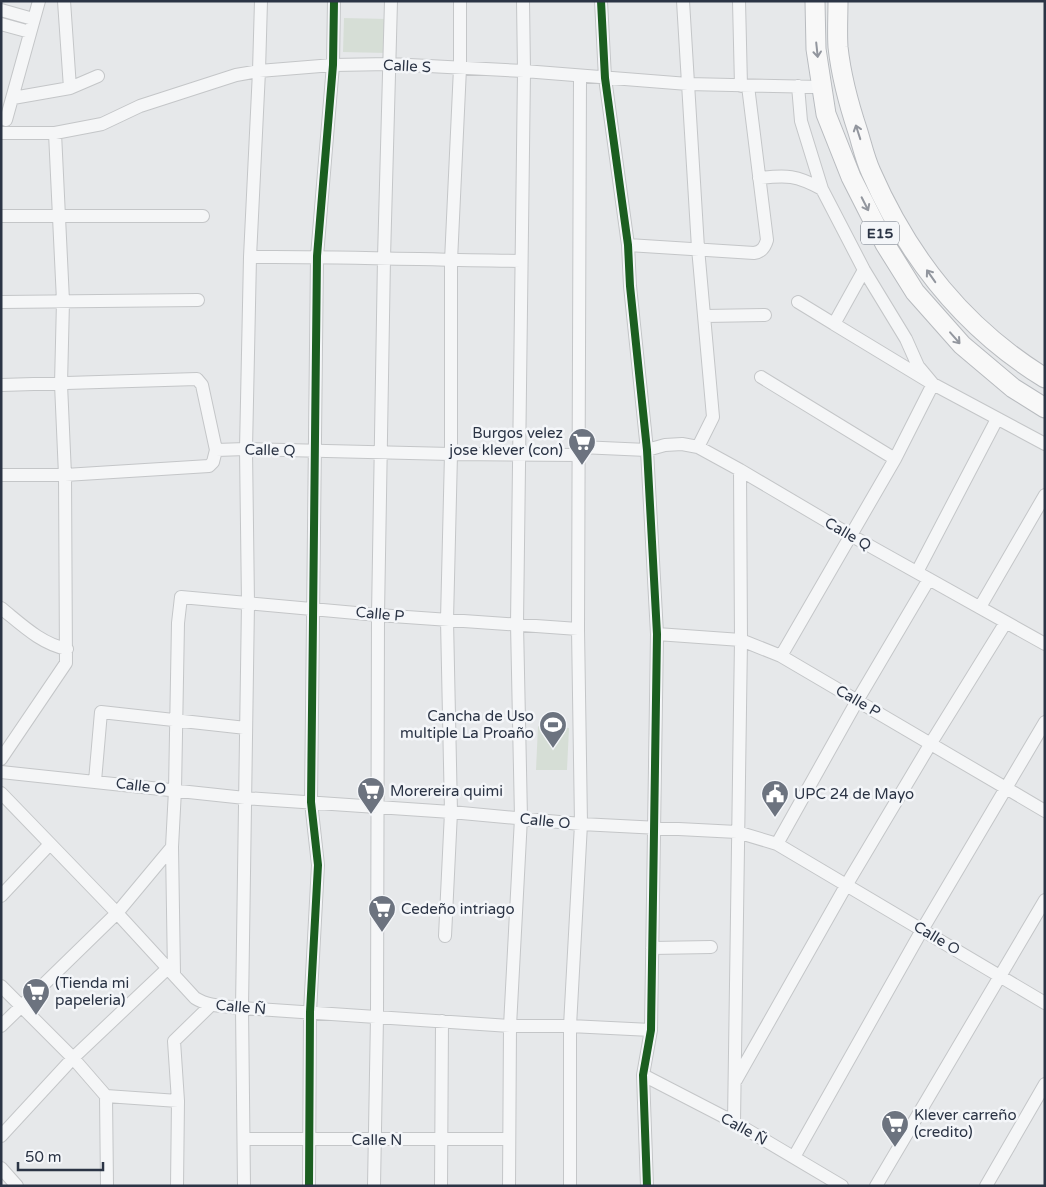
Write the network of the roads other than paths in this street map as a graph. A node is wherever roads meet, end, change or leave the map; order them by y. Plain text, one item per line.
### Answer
1 (38, 1) edge
2 (64, 1) edge
3 (261, 1) edge
4 (334, 1) edge
5 (391, 1) edge
6 (460, 1) edge
7 (523, 1) edge
8 (601, 1) edge
9 (683, 1) edge
10 (739, 1) edge
11 (815, 1) edge
12 (838, 1) edge
13 (1, 10) edge
14 (33, 19) junction
15 (1, 24) edge
16 (30, 32) junction
17 (390, 64) junction
18 (333, 65) junction
19 (460, 68) junction
20 (259, 71) junction
21 (524, 71) junction
22 (98, 76) dead end
23 (580, 76) junction
24 (605, 78) junction
25 (688, 84) junction
26 (744, 86) junction
27 (798, 86) junction
28 (822, 86) junction
29 (70, 88) junction
30 (13, 98) junction
31 (6, 120) dead end
32 (1, 133) edge
33 (54, 133) junction
34 (759, 178) junction
35 (822, 189) junction
36 (59, 215) junction
37 (1, 216) edge
38 (203, 216) dead end
39 (628, 245) junction
40 (698, 248) junction
41 (317, 256) junction
42 (250, 257) junction
43 (384, 258) junction
44 (451, 260) junction
45 (521, 261) junction
46 (864, 270) junction
47 (198, 300) dead end
48 (63, 301) junction
49 (1, 302) edge
50 (798, 302) dead end
51 (766, 314) dead end
52 (705, 316) junction
53 (834, 324) junction
54 (761, 378) dead end
55 (1045, 378) edge
56 (60, 384) junction
57 (932, 384) junction
58 (1, 385) edge
59 (1045, 408) edge
60 (997, 419) junction
61 (1045, 444) edge
62 (698, 447) junction
63 (246, 449) junction
64 (216, 450) junction
65 (647, 450) junction
66 (314, 451) junction
67 (580, 451) junction
68 (381, 453) junction
69 (452, 454) junction
70 (520, 455) junction
71 (895, 459) junction
72 (740, 470) junction
73 (1, 474) edge
74 (65, 476) junction
75 (1045, 495) edge
76 (852, 536) junction
77 (917, 572) junction
78 (929, 579) junction
79 (248, 603) junction
80 (980, 607) junction
81 (1, 608) edge
82 (314, 608) junction
83 (378, 615) junction
84 (447, 620) junction
85 (1006, 622) junction
86 (516, 624) junction
87 (578, 629) junction
88 (657, 634) junction
89 (741, 640) junction
90 (1045, 644) edge
91 (67, 649) junction
92 (781, 656) junction
93 (857, 700) junction
94 (176, 721) junction
95 (1045, 722) edge
96 (246, 728) junction
97 (931, 743) junction
98 (1, 759) edge
99 (1, 772) edge
100 (95, 781) junction
101 (1006, 788) junction
102 (175, 790) junction
103 (1, 793) edge
104 (245, 798) junction
105 (311, 802) junction
106 (378, 807) junction
107 (1045, 811) edge
108 (451, 812) junction
109 (520, 818) junction
110 (582, 824) junction
111 (655, 829) junction
112 (738, 832) junction
113 (50, 844) junction
114 (777, 844) junction
115 (172, 847) junction
116 (847, 884) junction
117 (1, 896) edge
118 (1045, 900) edge
119 (118, 912) junction
120 (922, 930) junction
121 (446, 936) dead end
122 (711, 947) dead end
123 (652, 948) junction
124 (171, 971) junction
125 (1000, 976) junction
126 (1, 986) edge
127 (1045, 1003) edge
128 (211, 1005) junction
129 (21, 1007) junction
130 (242, 1008) junction
131 (310, 1012) junction
132 (377, 1017) junction
133 (442, 1021) junction
134 (1, 1026) edge
135 (510, 1026) junction
136 (570, 1026) junction
137 (651, 1030) junction
138 (73, 1058) junction
139 (643, 1076) junction
140 (735, 1082) junction
141 (1045, 1084) edge
142 (106, 1096) junction
143 (178, 1101) junction
144 (734, 1122) junction
145 (1, 1136) edge
146 (509, 1138) junction
147 (245, 1139) junction
148 (309, 1140) junction
149 (375, 1140) junction
150 (441, 1140) junction
151 (794, 1157) junction
152 (1, 1168) edge
153 (17, 1186) edge
154 (107, 1186) edge
155 (177, 1186) edge
156 (244, 1186) edge
157 (309, 1186) edge
158 (374, 1186) edge
159 (441, 1186) edge
160 (509, 1186) edge
161 (570, 1186) edge
162 (646, 1186) edge
163 (842, 1186) edge
164 (876, 1186) edge
165 (986, 1186) edge

1 - 14 street
2 - 29 street
3 - 20 street
4 - 18 street
5 - 17 street
6 - 19 street
7 - 21 street
8 - 24 street
9 - 25 street
10 - 26 street
11 -> 28 highway, E15
55 -> 12 highway, E15
13 - 14 street
14 - 16 street
15 - 16 street
16 - 30 street
17 - 18 street, Calle S
17 - 19 street, Calle S
17 - 43 street
18 - 20 street, Calle S
18 - 41 street
19 - 21 street, Calle S
19 - 44 street
20 - 33 street, Calle S
20 - 42 street
21 - 23 street, Calle S
21 - 45 street
22 - 29 street
23 - 24 street, Calle S
23 - 67 street
24 - 25 street, Calle S
24 - 39 street
25 - 26 street, Calle S
25 - 40 street
26 - 27 street, Calle S
26 - 34 street
27 - 28 street, Calle S
27 - 35 street
28 -> 59 highway, E15
29 - 30 street
30 - 31 street
32 - 33 street, Calle S
33 - 36 street
34 - 35 street
34 - 40 street
35 - 46 street
36 - 37 street
36 - 38 street
36 - 48 street
39 - 40 street
39 - 65 street
40 - 52 street
41 - 42 street
41 - 43 street
41 - 66 street
42 - 63 street
43 - 44 street
43 - 68 street
44 - 45 street
44 - 69 street
45 - 70 street
46 - 53 street
46 - 57 street
47 - 48 street
48 - 49 street
48 - 56 street
50 - 53 street
51 - 52 street
52 - 62 street
53 - 57 street
54 - 71 street
56 - 58 street
56 - 64 street
56 - 74 street
57 - 60 street
57 - 71 street
60 - 61 street
60 - 77 street
62 - 65 street, Calle Q
62 - 72 street, Calle Q
63 - 64 street, Calle Q
63 - 66 street, Calle Q
63 - 79 street
64 - 74 street
65 - 67 street, Calle Q
65 - 88 street
66 - 68 street, Calle Q
66 - 82 street
67 - 70 street, Calle Q
67 - 87 street
68 - 69 street, Calle Q
68 - 83 street
69 - 70 street, Calle Q
69 - 84 street
70 - 86 street
71 - 76 street
72 - 76 street, Calle Q
72 - 89 street
73 - 74 street
74 - 91 street
75 - 80 street
76 - 77 street, Calle Q
76 - 92 street
77 - 78 street, Calle Q
78 - 80 street, Calle Q
78 - 93 street
79 - 82 street, Calle P
79 - 94 street, Calle P
79 - 96 street
80 - 85 street, Calle Q
81 - 91 street
82 - 83 street, Calle P
82 - 105 street
83 - 84 street, Calle P
83 - 106 street
84 - 86 street, Calle P
84 - 108 street
85 - 90 street, Calle Q
85 - 97 street
86 - 87 street, Calle P
86 - 109 street
87 - 110 street
88 - 89 street, Calle P
88 - 111 street
89 - 92 street, Calle P
89 - 112 street
91 - 98 street
92 - 93 street, Calle P
93 - 97 street, Calle P
93 - 114 street
94 - 96 street
94 - 100 street
94 - 102 street
95 - 101 street
96 - 104 street
97 - 101 street, Calle P
97 - 116 street
99 - 100 street, Calle O
100 - 102 street, Calle O
101 - 107 street, Calle P
101 - 120 street
102 - 104 street, Calle O
102 - 115 street
103 - 113 street, Calle Ñ
104 - 105 street, Calle O
104 - 130 street
105 - 106 street, Calle O
105 - 131 street
106 - 108 street, Calle O
106 - 132 street
108 - 109 street, Calle O
108 - 121 street
109 - 110 street, Calle O
109 - 135 street
110 - 111 street, Calle O
110 - 136 street
111 - 112 street, Calle O
111 - 123 street
112 - 114 street, Calle O
112 - 140 street
113 - 117 street
113 - 119 street, Calle Ñ
114 - 116 street, Calle O
115 - 119 street
115 - 124 street
116 - 120 street, Calle O
116 - 140 street
118 - 125 street
119 - 124 street, Calle Ñ
119 - 129 street
120 - 125 street, Calle O
120 - 151 street
122 - 123 street
123 - 137 street
124 - 128 street, Calle Ñ
124 - 138 street
125 - 127 street, Calle O
125 - 164 street
126 - 129 street
128 - 130 street, Calle Ñ
128 - 143 street
129 - 134 street
129 - 138 street
130 - 131 street, Calle Ñ
130 - 147 street
131 - 132 street, Calle Ñ
131 - 148 street
132 - 133 street, Calle Ñ
132 - 149 street
133 - 135 street, Calle Ñ
133 - 150 street
135 - 136 street, Calle Ñ
135 - 146 street
136 - 137 street, Calle Ñ
136 - 161 street
137 - 139 street
138 - 142 street
138 - 145 street
139 - 144 street, Calle Ñ
139 - 162 street
140 - 144 street
141 - 165 street
142 - 143 street
142 - 154 street
143 - 155 street
144 - 151 street, Calle Ñ
146 - 150 street, Calle N
146 - 160 street
147 - 148 street, Calle N
147 - 156 street
148 - 149 street, Calle N
148 - 157 street
149 - 150 street, Calle N
149 - 158 street
150 - 159 street
151 - 163 street, Calle Ñ
152 - 153 street

